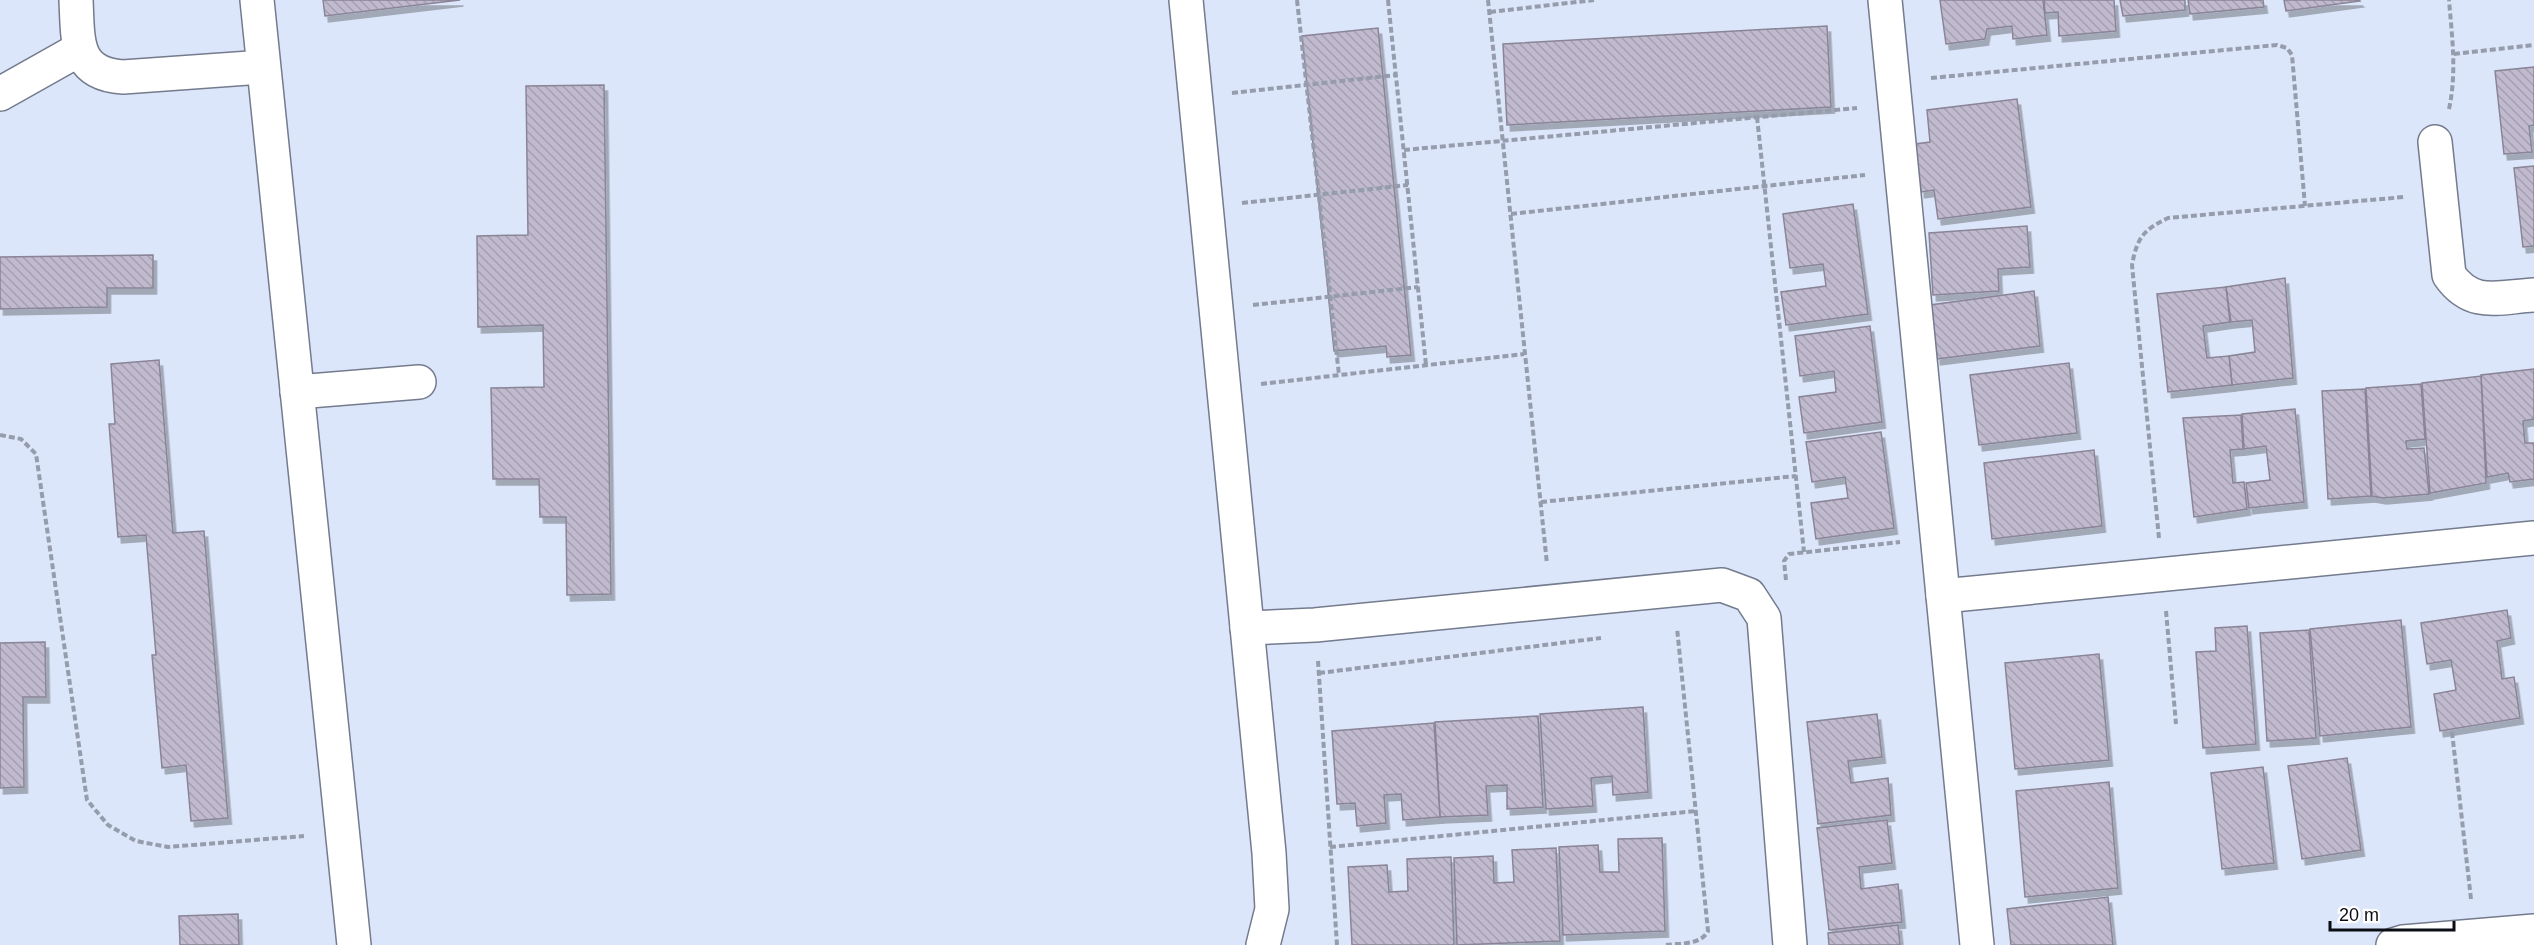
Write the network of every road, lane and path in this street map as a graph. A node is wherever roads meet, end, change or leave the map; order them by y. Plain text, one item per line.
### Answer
1 (76, 0) edge
2 (257, 0) edge
3 (1186, 0) edge
4 (1297, 0) edge
5 (1388, 0) edge
6 (1488, 0) edge
7 (1594, 0) edge
8 (1885, 0) edge
9 (2449, 0) edge
10 (1490, 12) junction
11 (2534, 45) edge
12 (80, 49) junction
13 (2454, 54) junction
14 (263, 67) junction
15 (1396, 75) junction
16 (1307, 85) junction
17 (1894, 93) junction
18 (0, 94) edge
19 (1195, 97) junction
20 (1757, 117) junction
21 (1503, 140) junction
22 (2435, 142) joint
23 (1404, 150) junction
24 (1902, 171) junction
25 (1408, 185) junction
26 (1764, 186) junction
27 (2440, 194) junction
28 (1319, 195) junction
29 (2304, 206) junction
30 (1206, 207) junction
31 (1511, 214) junction
32 (1418, 286) junction
33 (2534, 295) edge
34 (1330, 297) junction
35 (1216, 309) junction
36 (1525, 354) junction
37 (1426, 365) junction
38 (1339, 375) junction
39 (419, 382) dead end
40 (1224, 388) junction
41 (297, 392) junction
42 (0, 435) edge
43 (1796, 476) junction
44 (1540, 502) junction
45 (1938, 538) junction
46 (2534, 538) edge
47 (1804, 552) junction
48 (2162, 574) junction
49 (1786, 584) dead end
50 (1673, 589) junction
51 (1943, 596) junction
52 (1551, 600) junction
53 (1316, 625) junction
54 (1247, 628) junction
55 (1677, 629) junction
56 (1665, 630) dead end
57 (1608, 638) dead end
58 (1319, 673) junction
59 (2176, 724) dead end
60 (2452, 732) dead end
61 (1696, 811) junction
62 (343, 833) junction
63 (1330, 847) junction
64 (2534, 931) edge
65 (2475, 936) junction
66 (354, 945) edge
67 (1263, 945) edge
68 (1337, 945) edge
69 (1666, 945) edge
70 (1790, 945) edge
71 (1977, 945) edge
72 (2392, 945) edge

1 - 12 street
2 - 14 street
3 - 19 street
4 - 16 path
5 - 15 path
6 - 10 path
7 - 10 path
8 - 17 street
9 - 13 path
10 - 21 path
11 - 13 path
12 - 14 street
12 - 18 street
13 - 22 path
14 - 41 street
15 - 16 path
15 - 23 path
16 - 19 path
16 - 28 path
17 - 20 path
17 - 24 street
17 - 29 path
19 - 30 street
20 - 21 path
20 - 26 path
21 - 23 path
21 - 31 path
22 - 27 street
23 - 25 path
24 - 26 path
24 - 45 street
25 - 28 path
25 - 32 path
26 - 31 path
26 - 43 path
27 - 29 path
27 - 33 street
28 - 30 path
28 - 34 path
29 - 48 path
30 - 35 street
31 - 36 path
32 - 34 path
32 - 37 path
34 - 35 path
34 - 38 path
35 - 40 street
36 - 37 path
36 - 44 path
37 - 38 path
38 - 40 path
39 - 41 street
40 - 54 street
41 - 62 street
42 - 62 path
43 - 44 path
43 - 47 path
44 - 52 path
45 - 47 path
45 - 51 street
46 - 48 street
47 - 49 path
48 - 51 street
48 - 59 path
50 - 52 street
50 - 55 path
50 - 70 street
51 - 71 street
52 - 53 street
53 - 54 street
53 - 58 path
54 - 67 street
55 - 56 path
55 - 61 path
57 - 58 path
58 - 63 path
60 - 65 path
61 - 63 path
61 - 69 path
62 - 66 street
63 - 68 path
64 - 65 street
65 - 72 street

